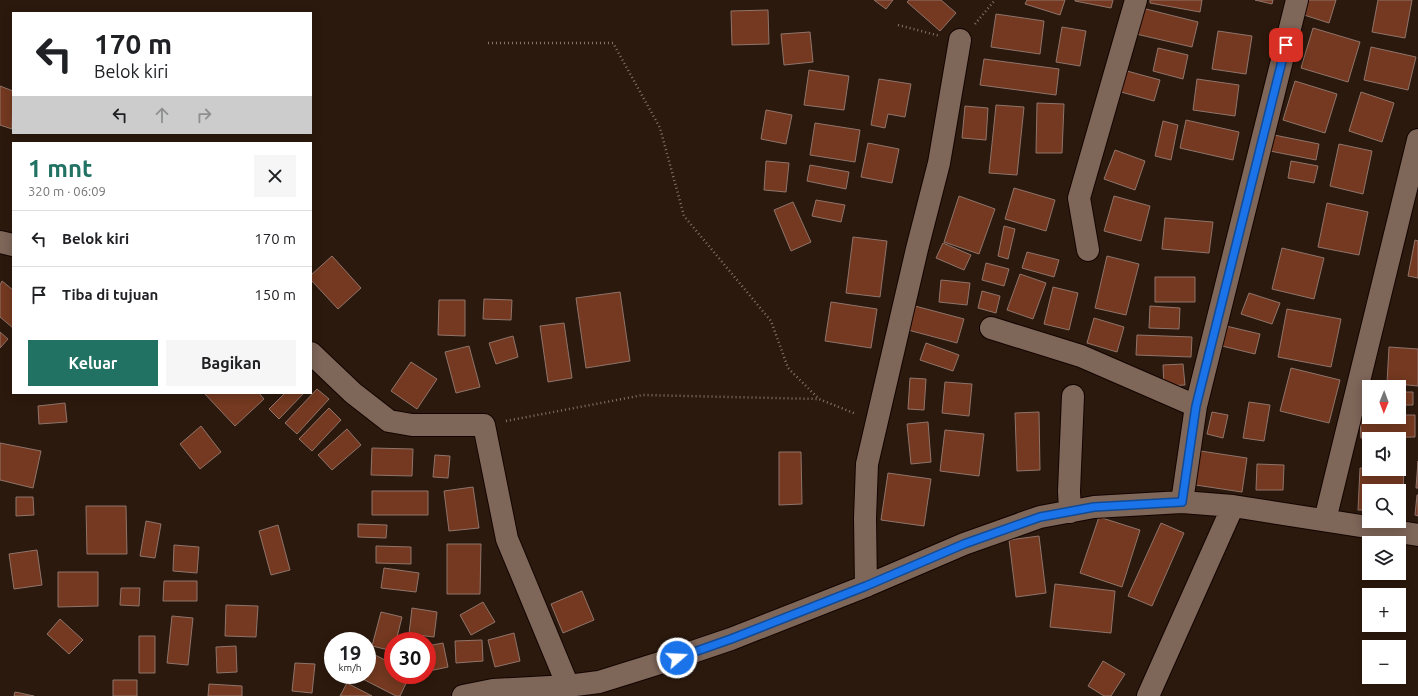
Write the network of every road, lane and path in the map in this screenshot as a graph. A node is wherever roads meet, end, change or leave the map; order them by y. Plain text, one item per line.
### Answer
1 (995, 0) edge
2 (1136, 0) edge
3 (1298, 0) edge
4 (898, 25) dead end
5 (960, 40) junction
6 (488, 42) dead end
7 (1418, 140) edge
8 (1411, 199) edge
9 (0, 242) edge
10 (12, 245) edge
11 (1088, 250) dead end
12 (991, 328) dead end
13 (312, 354) edge
14 (1073, 396) dead end
15 (819, 400) junction
16 (1196, 406) junction
17 (876, 422) junction
18 (484, 425) junction
19 (1182, 502) junction
20 (1233, 506) junction
21 (1070, 512) junction
22 (1325, 520) junction
23 (1418, 535) edge
24 (866, 586) junction
25 (568, 686) junction
26 (599, 689) edge
27 (463, 696) edge
28 (1148, 696) edge

1 - 5 path
2 - 11 street
3 - 16 street
4 - 5 path
5 - 17 street
6 - 15 path
7 - 8 street
8 - 22 street
9 - 10 street
12 - 16 street
13 - 18 street
14 - 21 street
15 - 17 path
15 - 18 path
16 - 19 street
17 - 24 street
18 - 25 street
19 - 20 street
19 - 21 street
20 - 22 street
20 - 28 street
21 - 24 street
22 - 23 street
24 - 26 street
25 - 26 street
25 - 27 street

